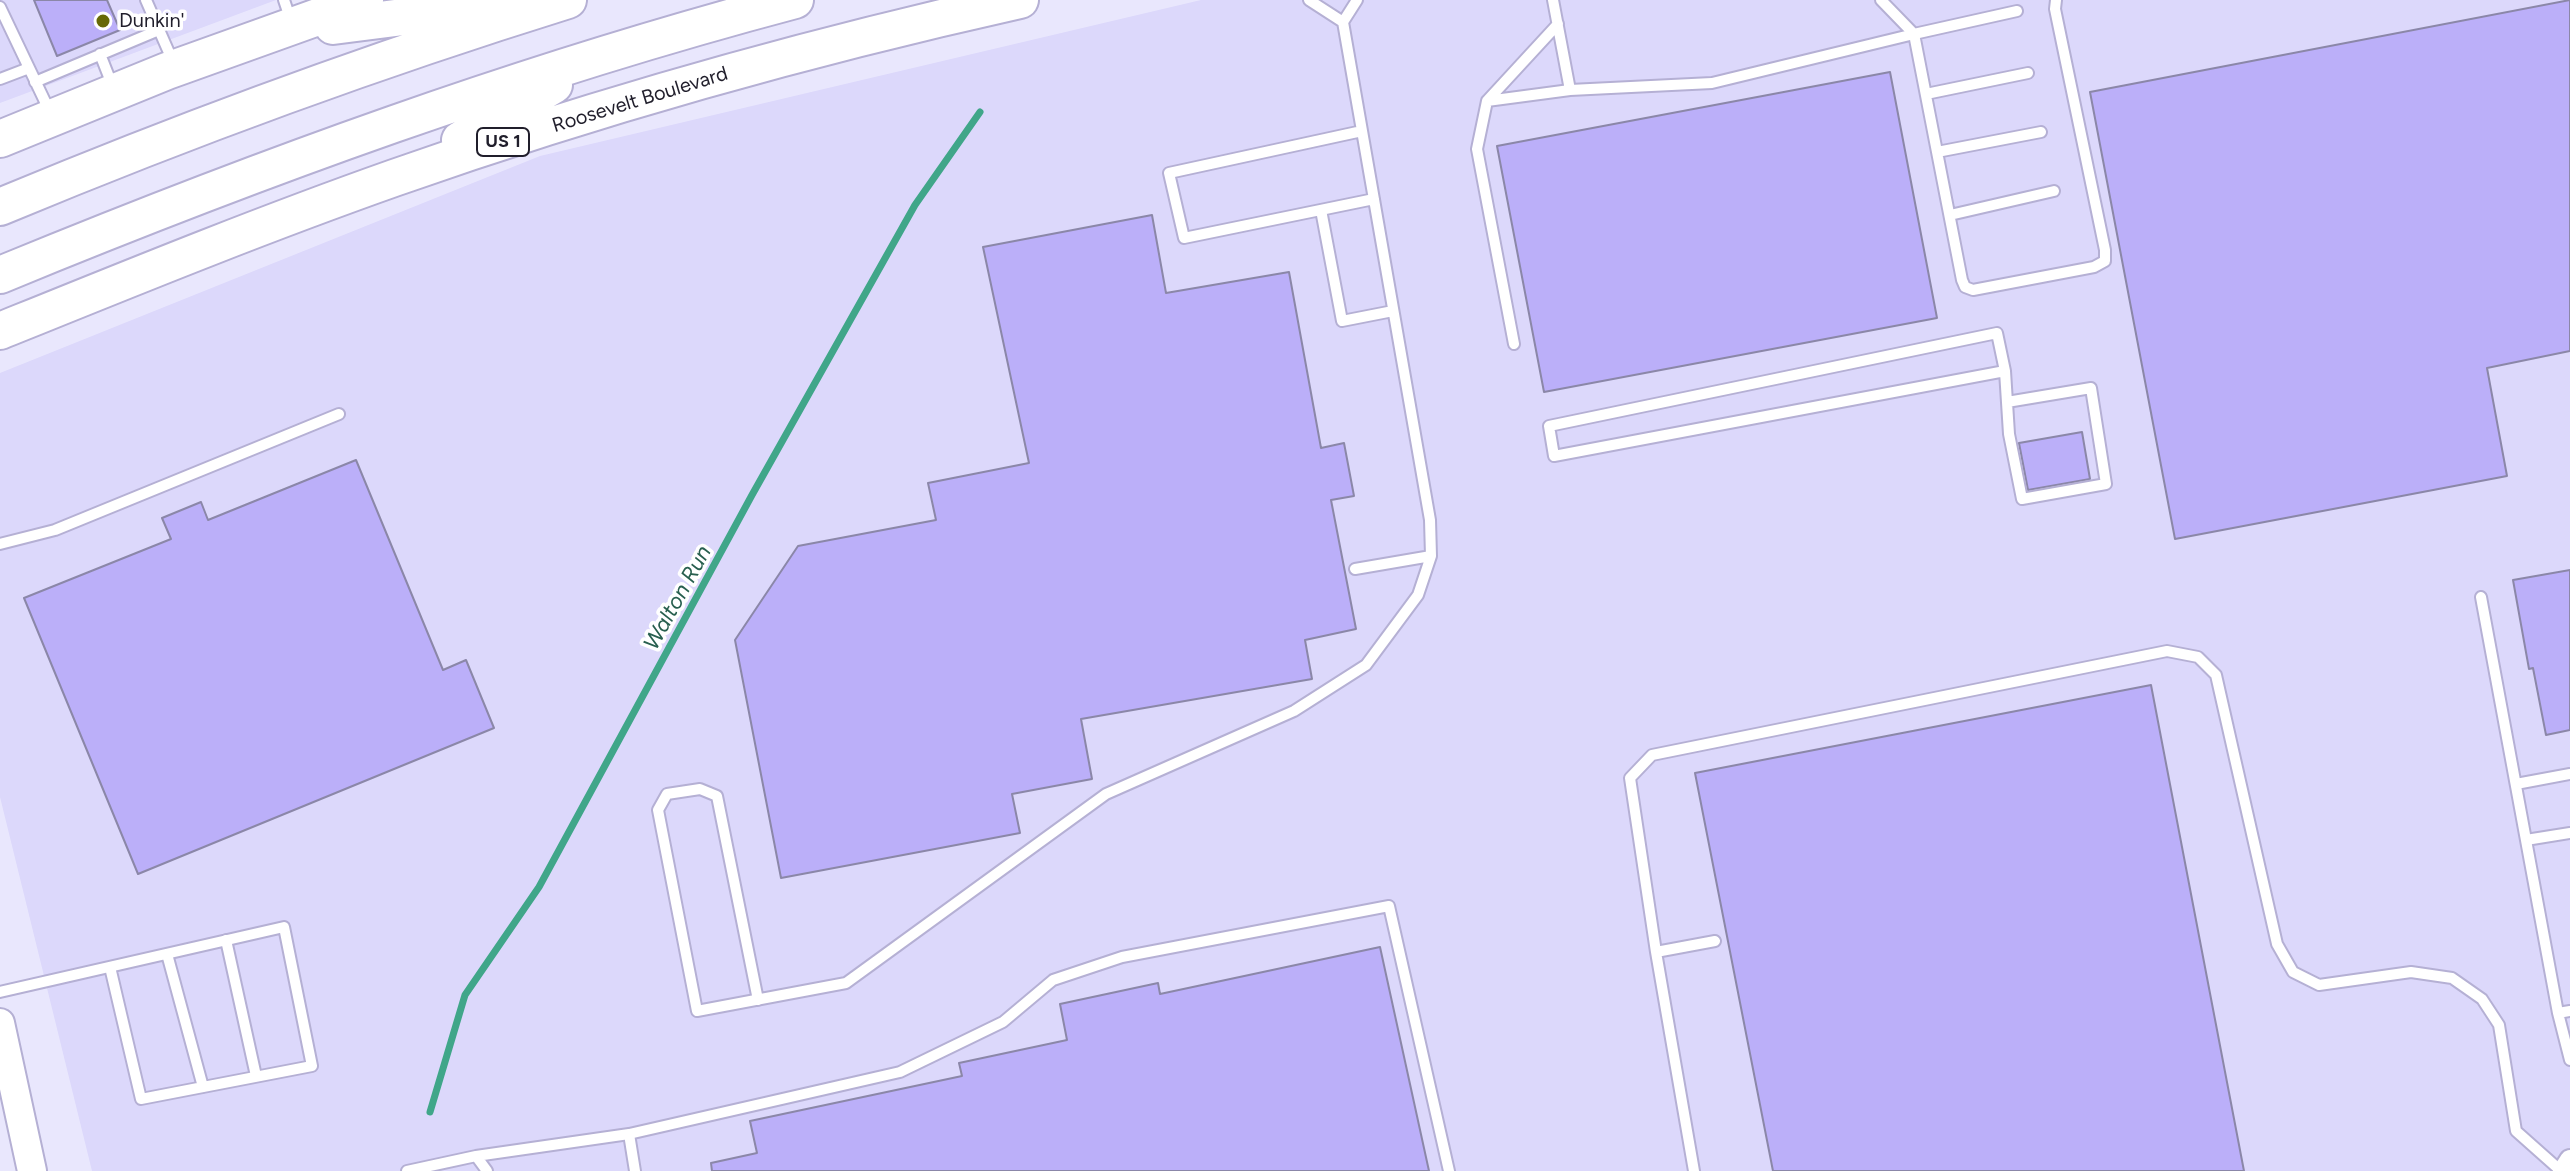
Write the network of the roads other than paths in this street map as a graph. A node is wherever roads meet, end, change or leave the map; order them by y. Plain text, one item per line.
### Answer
1 (146, 0) edge
2 (365, 0) edge
3 (538, 0) edge
4 (568, 0) edge
5 (795, 0) edge
6 (1020, 0) edge
7 (1309, 0) edge
8 (1357, 0) edge
9 (1553, 0) edge
10 (1881, 0) edge
11 (2056, 0) edge
12 (0, 7) edge
13 (2017, 11) dead end
14 (1343, 22) junction
15 (284, 23) edge
16 (1558, 24) junction
17 (159, 30) junction
18 (1914, 34) junction
19 (100, 54) junction
20 (608, 54) junction
21 (29, 68) junction
22 (175, 68) junction
23 (2028, 73) dead end
24 (0, 79) edge
25 (35, 82) junction
26 (1570, 90) junction
27 (115, 92) junction
28 (1926, 94) junction
29 (1487, 101) junction
30 (52, 118) junction
31 (1362, 131) junction
32 (2041, 132) dead end
33 (0, 139) edge
34 (1937, 152) junction
35 (397, 177) junction
36 (2054, 191) dead end
37 (1374, 199) junction
38 (0, 207) edge
39 (1321, 210) junction
40 (1950, 215) junction
41 (0, 275) edge
42 (1393, 311) junction
43 (0, 331) edge
44 (1514, 344) dead end
45 (2005, 371) junction
46 (2007, 402) junction
47 (339, 414) dead end
48 (0, 544) edge
49 (1431, 556) junction
50 (1355, 569) dead end
51 (2481, 597) dead end
52 (2570, 774) edge
53 (2516, 784) junction
54 (2570, 833) edge
55 (2526, 840) junction
56 (226, 940) junction
57 (1715, 941) dead end
58 (1656, 952) junction
59 (167, 954) junction
60 (110, 967) junction
61 (0, 992) edge
62 (758, 1000) junction
63 (2570, 1011) edge
64 (2558, 1013) junction
65 (0, 1023) edge
66 (2570, 1060) edge
67 (256, 1076) junction
68 (203, 1087) junction
69 (629, 1134) junction
70 (476, 1156) junction
71 (2570, 1160) edge
72 (32, 1171) edge
73 (407, 1171) edge
74 (487, 1171) edge
75 (635, 1171) edge
76 (1449, 1171) edge
77 (1694, 1171) edge
78 (2562, 1171) edge

1 - 17 lane
2 - 15 highway
3 - 15 highway
4 - 38 highway
5 - 20 highway
6 - 35 highway, Roosevelt Boulevard / US 1
7 - 14 lane
8 - 14 lane
9 - 16 lane
10 - 18 lane
11 - 40 lane
12 - 21 lane
13 - 18 lane
14 - 31 lane
15 - 22 highway
16 - 26 lane
16 - 29 lane
17 - 19 lane
17 - 22 lane
18 - 26 lane
18 - 28 lane
19 - 25 lane
19 - 27 lane
20 - 35 highway
20 - 41 highway
21 - 24 lane
21 - 25 lane
22 - 27 highway
23 - 28 lane
25 - 30 lane
26 - 29 lane
27 - 30 highway
28 - 34 lane
29 - 44 lane
30 - 33 highway
31 - 37 lane
31 - 39 lane
32 - 34 lane
34 - 40 lane
35 - 43 highway, Roosevelt Boulevard / US 1
36 - 40 lane
37 - 39 lane
37 - 42 lane
39 - 42 lane
42 - 49 lane
45 - 45 lane
45 - 46 lane
46 - 46 lane
47 - 48 lane
49 - 50 lane
49 - 62 lane
51 - 53 lane
52 - 53 lane
53 - 55 lane
54 - 55 lane
55 - 64 lane
56 - 59 lane
56 - 67 lane
56 - 67 lane
57 - 58 lane
58 - 77 lane
58 - 78 lane
59 - 60 lane
59 - 68 lane
60 - 61 lane
60 - 68 lane
62 - 62 lane
63 - 64 lane
64 - 66 lane
65 - 72 street
67 - 68 lane
69 - 70 lane
69 - 75 lane
69 - 76 lane
70 - 73 lane
70 - 74 lane
71 - 78 street

